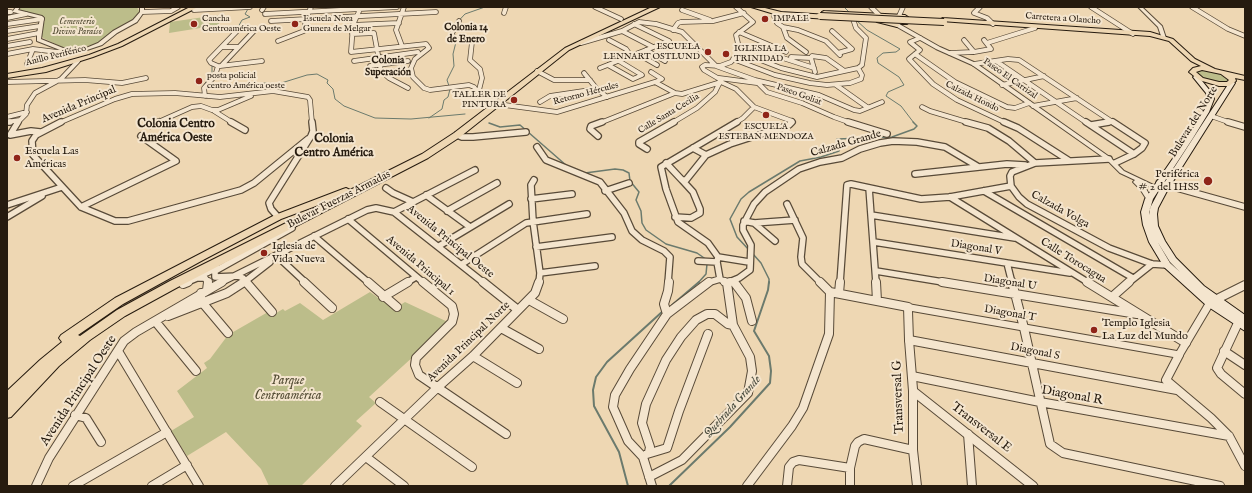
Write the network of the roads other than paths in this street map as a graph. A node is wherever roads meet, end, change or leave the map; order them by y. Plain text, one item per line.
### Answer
1 (178, 7) edge
2 (185, 7) edge
3 (250, 7) edge
4 (396, 7) edge
5 (404, 7) edge
6 (437, 7) edge
7 (506, 7) edge
8 (595, 7) edge
9 (649, 7) edge
10 (657, 7) edge
11 (736, 7) edge
12 (754, 7) edge
13 (759, 7) edge
14 (871, 7) edge
15 (903, 7) edge
16 (980, 7) edge
17 (1090, 7) edge
18 (1140, 7) edge
19 (1192, 7) edge
20 (194, 8) edge
21 (361, 8) edge
22 (310, 9) edge
23 (142, 10) edge
24 (682, 10) dead end
25 (13, 11) edge
26 (436, 12) junction
27 (781, 12) junction
28 (504, 13) dead end
29 (744, 13) junction
30 (26, 14) junction
31 (266, 14) dead end
32 (402, 14) junction
33 (799, 14) junction
34 (879, 15) junction
35 (899, 16) junction
36 (356, 17) junction
37 (862, 17) junction
38 (7, 18) edge
39 (437, 18) dead end
40 (641, 18) junction
41 (42, 19) junction
42 (167, 19) junction
43 (306, 19) junction
44 (621, 19) junction
45 (854, 19) junction
46 (283, 20) junction
47 (271, 21) dead end
48 (459, 21) dead end
49 (713, 21) junction
50 (887, 21) junction
51 (399, 23) junction
52 (7, 24) edge
53 (634, 24) junction
54 (975, 24) junction
55 (993, 24) junction
56 (353, 25) junction
57 (897, 25) junction
58 (40, 26) junction
59 (285, 27) dead end
60 (783, 27) junction
61 (1035, 28) junction
62 (238, 30) dead end
63 (673, 30) junction
64 (832, 30) dead end
65 (7, 31) edge
66 (254, 31) dead end
67 (622, 31) junction
68 (739, 32) junction
69 (39, 33) junction
70 (352, 34) junction
71 (1132, 34) junction
72 (1161, 36) junction
73 (1245, 36) edge
74 (920, 38) junction
75 (7, 39) edge
76 (609, 40) dead end
77 (964, 40) dead end
78 (278, 41) dead end
79 (30, 42) dead end
80 (577, 43) junction
81 (7, 46) edge
82 (402, 46) junction
83 (223, 47) junction
84 (239, 47) junction
85 (653, 47) junction
86 (33, 49) junction
87 (74, 50) junction
88 (377, 50) junction
89 (646, 50) junction
90 (740, 50) junction
91 (418, 52) dead end
92 (786, 52) dead end
93 (806, 52) dead end
94 (974, 52) junction
95 (950, 53) junction
96 (7, 54) edge
97 (638, 54) junction
98 (915, 54) junction
99 (631, 56) junction
100 (378, 57) junction
101 (791, 57) dead end
102 (811, 57) junction
103 (665, 60) dead end
104 (733, 60) junction
105 (78, 61) junction
106 (262, 61) dead end
107 (354, 61) dead end
108 (408, 61) dead end
109 (619, 61) junction
110 (996, 61) junction
111 (27, 64) dead end
112 (390, 64) junction
113 (974, 64) junction
114 (380, 65) junction
115 (608, 65) junction
116 (657, 65) dead end
117 (220, 66) junction
118 (370, 66) dead end
119 (716, 66) junction
120 (600, 68) dead end
121 (814, 68) junction
122 (858, 68) junction
123 (1195, 69) junction
124 (1212, 69) junction
125 (405, 70) dead end
126 (843, 70) junction
127 (537, 71) junction
128 (392, 72) junction
129 (651, 72) dead end
130 (1223, 72) junction
131 (383, 73) junction
132 (584, 73) dead end
133 (7, 75) edge
134 (1044, 76) junction
135 (817, 77) junction
136 (1196, 77) junction
137 (146, 78) dead end
138 (1244, 78) edge
139 (590, 80) junction
140 (720, 80) junction
141 (1024, 80) junction
142 (56, 81) junction
143 (756, 81) junction
144 (7, 82) edge
145 (655, 82) junction
146 (1232, 82) junction
147 (827, 85) junction
148 (836, 85) junction
149 (1002, 85) junction
150 (408, 88) dead end
151 (597, 89) junction
152 (262, 91) junction
153 (675, 93) junction
154 (478, 94) junction
155 (205, 96) junction
156 (607, 97) junction
157 (1077, 98) junction
158 (540, 102) dead end
159 (882, 102) dead end
160 (1056, 102) junction
161 (495, 103) junction
162 (1031, 105) junction
163 (754, 107) junction
164 (867, 107) junction
165 (922, 107) dead end
166 (214, 111) junction
167 (27, 112) junction
168 (1211, 116) junction
169 (7, 117) edge
170 (20, 120) junction
171 (1112, 121) junction
172 (7, 122) edge
173 (151, 125) dead end
174 (1091, 125) junction
175 (1245, 127) edge
176 (244, 130) dead end
177 (40, 132) junction
178 (526, 132) dead end
179 (887, 134) dead end
180 (8, 135) edge
181 (457, 135) junction
182 (141, 136) dead end
183 (598, 136) dead end
184 (308, 139) junction
185 (537, 147) dead end
186 (647, 148) dead end
187 (693, 148) junction
188 (1134, 154) junction
189 (706, 155) junction
190 (1110, 159) junction
191 (1068, 160) junction
192 (666, 163) junction
193 (1035, 163) junction
194 (1115, 163) junction
195 (977, 166) junction
196 (1026, 166) junction
197 (475, 170) dead end
198 (915, 174) dead end
199 (1132, 178) junction
200 (534, 180) dead end
201 (682, 180) junction
202 (497, 183) dead end
203 (630, 183) dead end
204 (1011, 186) junction
205 (62, 187) junction
206 (1161, 187) junction
207 (386, 188) dead end
208 (869, 188) junction
209 (352, 190) junction
210 (51, 191) junction
211 (605, 191) junction
212 (984, 191) junction
213 (572, 194) dead end
214 (426, 195) junction
215 (950, 197) junction
216 (531, 199) junction
217 (1149, 200) junction
218 (413, 202) junction
219 (509, 204) dead end
220 (787, 204) dead end
221 (7, 205) edge
222 (81, 207) junction
223 (326, 207) junction
224 (1245, 207) edge
225 (447, 211) junction
226 (394, 212) junction
227 (587, 214) dead end
228 (870, 215) junction
229 (7, 217) edge
230 (675, 217) junction
231 (278, 218) junction
232 (348, 219) junction
233 (795, 220) junction
234 (533, 221) junction
235 (744, 221) junction
236 (754, 223) junction
237 (470, 227) junction
238 (1081, 233) junction
239 (314, 236) junction
240 (612, 237) dead end
241 (1018, 239) junction
242 (775, 241) dead end
243 (1070, 241) junction
244 (874, 242) junction
245 (439, 246) junction
246 (536, 247) junction
247 (277, 256) junction
248 (698, 261) dead end
249 (713, 261) junction
250 (750, 262) junction
251 (1007, 262) junction
252 (462, 264) junction
253 (1152, 264) junction
254 (1167, 265) junction
255 (595, 266) dead end
256 (218, 268) junction
257 (876, 271) junction
258 (540, 273) junction
259 (1075, 274) junction
260 (232, 277) junction
261 (416, 277) junction
262 (197, 278) junction
263 (1133, 278) junction
264 (720, 279) junction
265 (246, 281) junction
266 (730, 282) junction
267 (1245, 285) edge
268 (204, 291) junction
269 (830, 292) junction
270 (838, 293) junction
271 (154, 294) junction
272 (1016, 294) junction
273 (383, 297) junction
274 (1112, 297) junction
275 (528, 300) junction
276 (877, 301) junction
277 (1213, 302) junction
278 (204, 303) junction
279 (397, 307) dead end
280 (908, 307) junction
281 (332, 308) dead end
282 (518, 310) junction
283 (272, 312) dead end
284 (667, 314) junction
285 (1140, 314) junction
286 (563, 319) dead end
287 (155, 321) junction
288 (752, 321) dead end
289 (1243, 324) edge
290 (733, 325) junction
291 (501, 328) junction
292 (1024, 328) junction
293 (228, 333) dead end
294 (708, 334) dead end
295 (909, 340) junction
296 (1186, 343) junction
297 (538, 349) dead end
298 (118, 351) junction
299 (1224, 351) junction
300 (1179, 355) junction
301 (473, 356) junction
302 (1032, 362) junction
303 (1245, 365) edge
304 (196, 372) dead end
305 (912, 376) junction
306 (1166, 380) junction
307 (517, 383) dead end
308 (1157, 386) junction
309 (438, 387) junction
310 (7, 389) edge
311 (1177, 390) junction
312 (913, 391) junction
313 (1245, 394) edge
314 (7, 399) edge
315 (380, 402) dead end
316 (1040, 402) junction
317 (7, 413) edge
318 (75, 415) junction
319 (404, 419) junction
320 (167, 432) junction
321 (506, 434) dead end
322 (968, 434) junction
323 (1229, 436) junction
324 (101, 442) dead end
325 (913, 450) junction
326 (646, 455) junction
327 (366, 457) junction
328 (186, 465) junction
329 (1245, 466) edge
330 (472, 467) dead end
331 (850, 468) junction
332 (651, 483) edge
333 (36, 486) edge
334 (73, 486) edge
335 (152, 486) edge
336 (199, 486) edge
337 (336, 486) edge
338 (404, 486) edge
339 (747, 486) edge
340 (787, 486) edge
341 (850, 486) edge
342 (917, 486) edge
343 (972, 486) edge
344 (1033, 486) edge
345 (1220, 486) edge

1 - 23 street
2 - 42 highway
3 - 20 street
4 - 21 street
5 - 32 street
6 - 26 street
7 - 28 street
8 - 44 street
9 - 44 highway, Bulevar Fuerzas Armadas
10 - 40 highway, Bulevar Fuerzas Armadas
11 - 29 street
12 - 27 main road, Carretera a Olancho
13 - 27 main road, Carretera a Olancho
14 - 34 street
15 - 35 street
16 - 55 street
17 - 71 street
18 - 72 street
19 - 73 street
20 - 42 highway
21 - 22 street
21 - 36 street
22 - 31 street
22 - 43 street
23 - 87 street
24 - 49 street
25 - 30 street
25 - 38 street
26 - 32 street
26 - 39 street
27 - 33 main road, Carretera a Olancho
27 - 60 street
29 - 49 street
29 - 68 street
30 - 38 street
30 - 41 street
32 - 36 street
32 - 51 street
33 - 37 main road
33 - 45 main road
33 - 54 main road, Carretera a Olancho, bridge
34 - 35 main road
34 - 37 main road
34 - 50 street
35 - 54 main road
36 - 43 street
36 - 56 street
37 - 45 main road, bridge
37 - 50 main road
40 - 53 street
40 - 63 street, Paseo Goliat
40 - 80 highway, Bulevar Fuerzas Armadas
41 - 52 street
41 - 58 street
42 - 105 highway, Anillo Periférico
42 - 133 highway, Anillo Periférico
43 - 46 street
43 - 78 street
44 - 161 highway, Bulevar Fuerzas Armadas
45 - 122 street
46 - 47 street
46 - 59 street
48 - 154 street
49 - 63 street
50 - 57 main road
51 - 56 street
51 - 82 street
53 - 67 street
53 - 85 street
54 - 55 main road, Carretera a Olancho
54 - 57 main road
54 - 61 main road, Carretera a Olancho
55 - 71 main road, Carretera a Olancho
56 - 70 street
57 - 74 street, Paseo El Carrizal
58 - 65 street
58 - 69 street
60 - 64 street
60 - 93 street
61 - 71 main road, Carretera a Olancho
61 - 94 street
62 - 83 street
63 - 119 street, Paseo Goliat
66 - 84 street
67 - 80 street
67 - 85 street
68 - 90 street
68 - 92 street
69 - 75 street
69 - 87 street
70 - 88 street
70 - 88 street
71 - 72 main road, Carretera a Olancho
71 - 123 main road, Carretera a Olancho
72 - 124 main road, Carretera a Olancho
74 - 95 street, Paseo El Carrizal
74 - 98 street, Calzada Hondo
76 - 99 street
77 - 94 street
79 - 81 street
80 - 127 highway, Bulevar Fuerzas Armadas
82 - 88 street
82 - 154 street
83 - 84 street
83 - 117 street
84 - 117 street
85 - 89 street
86 - 87 street
86 - 96 street
86 - 111 street
88 - 100 street
89 - 97 street
89 - 103 street
90 - 104 street
90 - 121 street
90 - 135 street
91 - 100 street
94 - 95 street
95 - 113 street, Paseo El Carrizal
97 - 99 street
97 - 116 street
98 - 162 street
98 - 191 street, Calzada Hondo
99 - 109 street
100 - 107 street
100 - 114 street
101 - 102 street
102 - 121 street
102 - 126 street
104 - 119 street
104 - 147 street
105 - 133 highway, Anillo Periférico
105 - 142 street
106 - 117 street
108 - 112 street
109 - 115 street
109 - 115 street
110 - 113 street
110 - 134 street
110 - 141 street
112 - 114 street
112 - 128 street
113 - 149 street, Paseo El Carrizal
114 - 118 street
114 - 131 street
115 - 120 street
117 - 155 street
119 - 140 street
119 - 143 street, Paseo Goliat
121 - 135 street
122 - 126 street
122 - 148 street
123 - 124 main road
123 - 136 main road
124 - 130 main road
125 - 128 street
126 - 135 street
127 - 139 street
127 - 161 highway, Bulevar Fuerzas Armadas
128 - 131 street
129 - 145 street
130 - 138 main road
130 - 146 main road
131 - 150 street
132 - 139 street
134 - 141 street
134 - 157 street
135 - 147 street
136 - 146 main road
136 - 206 main road, Bulevar del Norte
137 - 142 street
138 - 146 main road
139 - 151 street
140 - 143 street
140 - 153 street
140 - 163 street
140 - 186 street, Calle Santa Cecilia
141 - 149 street
141 - 160 street
142 - 144 street
142 - 167 street
143 - 164 street
143 - 179 street, Paseo Goliat
145 - 153 street
145 - 156 street, Retorno Hércules
146 - 168 main road, Bulevar del Norte
147 - 148 street
148 - 164 street
149 - 162 street, Paseo El Carrizal
151 - 156 street
151 - 158 street
152 - 155 street, Avenida Principal
152 - 166 street
152 - 184 street, Avenida Principal
153 - 183 street
154 - 161 street
155 - 177 street, Avenida Principal
156 - 161 street, Retorno Hércules
157 - 160 street
157 - 171 street
159 - 164 street
160 - 162 street
160 - 174 street
161 - 181 highway, Bulevar Fuerzas Armadas
161 - 209 highway, Bulevar Fuerzas Armadas
162 - 190 street, Paseo El Carrizal
163 - 187 street
163 - 189 street
165 - 193 street
166 - 173 street
166 - 176 street
167 - 169 street
167 - 170 street
168 - 175 street
168 - 206 main road, Bulevar del Norte
170 - 172 street
170 - 180 street
171 - 174 street
171 - 188 street
174 - 188 street
177 - 180 street
177 - 205 street, Avenida Principal
178 - 181 street
181 - 223 highway, Bulevar Fuerzas Armadas
182 - 222 street
184 - 222 street, Avenida Principal
184 - 231 street, Avenida Principal
185 - 211 street
187 - 189 street
187 - 192 street
188 - 194 street
189 - 201 street
190 - 191 street
190 - 194 street, Paseo El Carrizal
191 - 193 street
192 - 201 street
192 - 230 street
193 - 196 street
194 - 199 street, Paseo El Carrizal
195 - 196 street
195 - 198 street
195 - 235 street, Calzada Grande
196 - 204 street
197 - 214 street
199 - 206 street, Paseo El Carrizal
199 - 217 street, Paseo El Carrizal
200 - 216 street, Avenida Principal Norte
201 - 230 street
202 - 225 street
203 - 211 street
204 - 212 street
204 - 238 street, Calzada Volga
205 - 210 street
205 - 222 street, Avenida Principal
206 - 217 main road, Bulevar del Norte
206 - 224 street
206 - 277 main road, Bulevar del Norte
207 - 218 street
208 - 215 street
208 - 228 street
208 - 270 street
209 - 231 highway
209 - 314 highway, Bulevar Fuerzas Armadas
210 - 221 street
210 - 229 street
211 - 284 street
212 - 215 street
212 - 243 street
213 - 216 street
214 - 218 street
214 - 225 street
215 - 241 street, Calle Torocagua
216 - 234 street, Avenida Principal Norte
217 - 254 main road, Bulevar del Norte
218 - 226 street
219 - 237 street
220 - 233 street
223 - 256 street
223 - 271 highway, Bulevar Fuerzas Armadas
225 - 237 street
226 - 232 street, Avenida Principal Oeste
226 - 245 street, Avenida Principal Oeste
227 - 234 street
228 - 241 street
228 - 244 street
230 - 249 street
231 - 310 highway
232 - 239 street, Avenida Principal Oeste
232 - 261 street, Avenida Principal 1
233 - 236 street
233 - 269 street
234 - 246 street, Avenida Principal Norte
234 - 252 street
235 - 236 street
235 - 250 street
236 - 242 street
237 - 245 street
238 - 243 street
238 - 253 street, Calzada Volga
239 - 247 street, Avenida Principal Oeste
239 - 273 street
240 - 246 street
241 - 259 street, Calle Torocagua
243 - 263 street
244 - 251 street, Diagonal V
244 - 257 street
245 - 252 street, Avenida Principal Oeste
246 - 258 street, Avenida Principal Norte
247 - 260 street, Avenida Principal Oeste
247 - 265 street, Avenida Principal Oeste
247 - 281 street
248 - 249 street
249 - 250 street
249 - 264 street
250 - 266 street
251 - 259 street, Diagonal V
251 - 272 street
252 - 282 street, Avenida Principal Oeste
253 - 254 street, Calzada Volga
253 - 263 street
254 - 277 main road, Bulevar del Norte
255 - 258 street
256 - 260 street
256 - 262 street
257 - 272 street, Diagonal U
257 - 276 street
258 - 275 street, Avenida Principal Norte
259 - 274 street, Calle Torocagua
260 - 265 street
260 - 268 street, Avenida Principal Oeste
261 - 273 street
261 - 309 street, Avenida Principal 1
262 - 268 street
262 - 271 street
263 - 274 street
264 - 266 street
264 - 284 street
265 - 278 street, Avenida Principal Oeste
265 - 283 street
266 - 288 street
266 - 290 street
267 - 277 street
268 - 278 street
268 - 287 street, Avenida Principal Oeste
269 - 270 street, Diagonal T
269 - 339 street
270 - 276 street, Diagonal T
271 - 317 highway, Bulevar Fuerzas Armadas
272 - 285 street, Diagonal U
272 - 292 street
273 - 279 street
274 - 285 street, Calle Torocagua
275 - 282 street, Avenida Principal Norte
275 - 286 street
276 - 280 street, Diagonal T
277 - 289 main road, Bulevar del Norte
277 - 296 street
278 - 287 street, Avenida Principal Oeste
278 - 293 street
280 - 292 street, Diagonal T
280 - 295 street, Transversal G
282 - 291 street, Avenida Principal Norte
284 - 326 street
285 - 296 street, Calle Torocagua
287 - 298 street, Avenida Principal Oeste
287 - 304 street
289 - 299 street
290 - 326 street
290 - 332 street
291 - 297 street
291 - 301 street, Avenida Principal Norte
292 - 300 street, Diagonal T
292 - 302 street
294 - 326 street
295 - 302 street, Diagonal S
295 - 305 street, Transversal G
296 - 300 street
298 - 318 street, Avenida Principal Oeste
298 - 320 street
299 - 303 street
299 - 313 street
300 - 306 street
301 - 307 street
301 - 309 street, Avenida Principal Norte
302 - 308 street, Diagonal S
302 - 316 street
305 - 312 street, Transversal G
305 - 316 street, Diagonal R
306 - 308 street
306 - 311 street
308 - 311 street, Diagonal S
309 - 319 street, Avenida Principal Norte
309 - 321 street
311 - 323 street
312 - 322 street, Transversal E
312 - 325 street, Transversal G
315 - 319 street
316 - 323 street, Diagonal R
316 - 345 street
318 - 324 street
318 - 333 street, Avenida Principal Oeste
319 - 327 street, Avenida Principal Norte
319 - 330 street
320 - 328 street
320 - 334 street
322 - 343 street
322 - 344 street, Transversal E
323 - 329 street
325 - 331 street
325 - 342 street, Transversal G
326 - 332 street
327 - 337 street, Avenida Principal Norte
327 - 338 street
328 - 335 street
328 - 336 street
331 - 340 street
331 - 341 street

